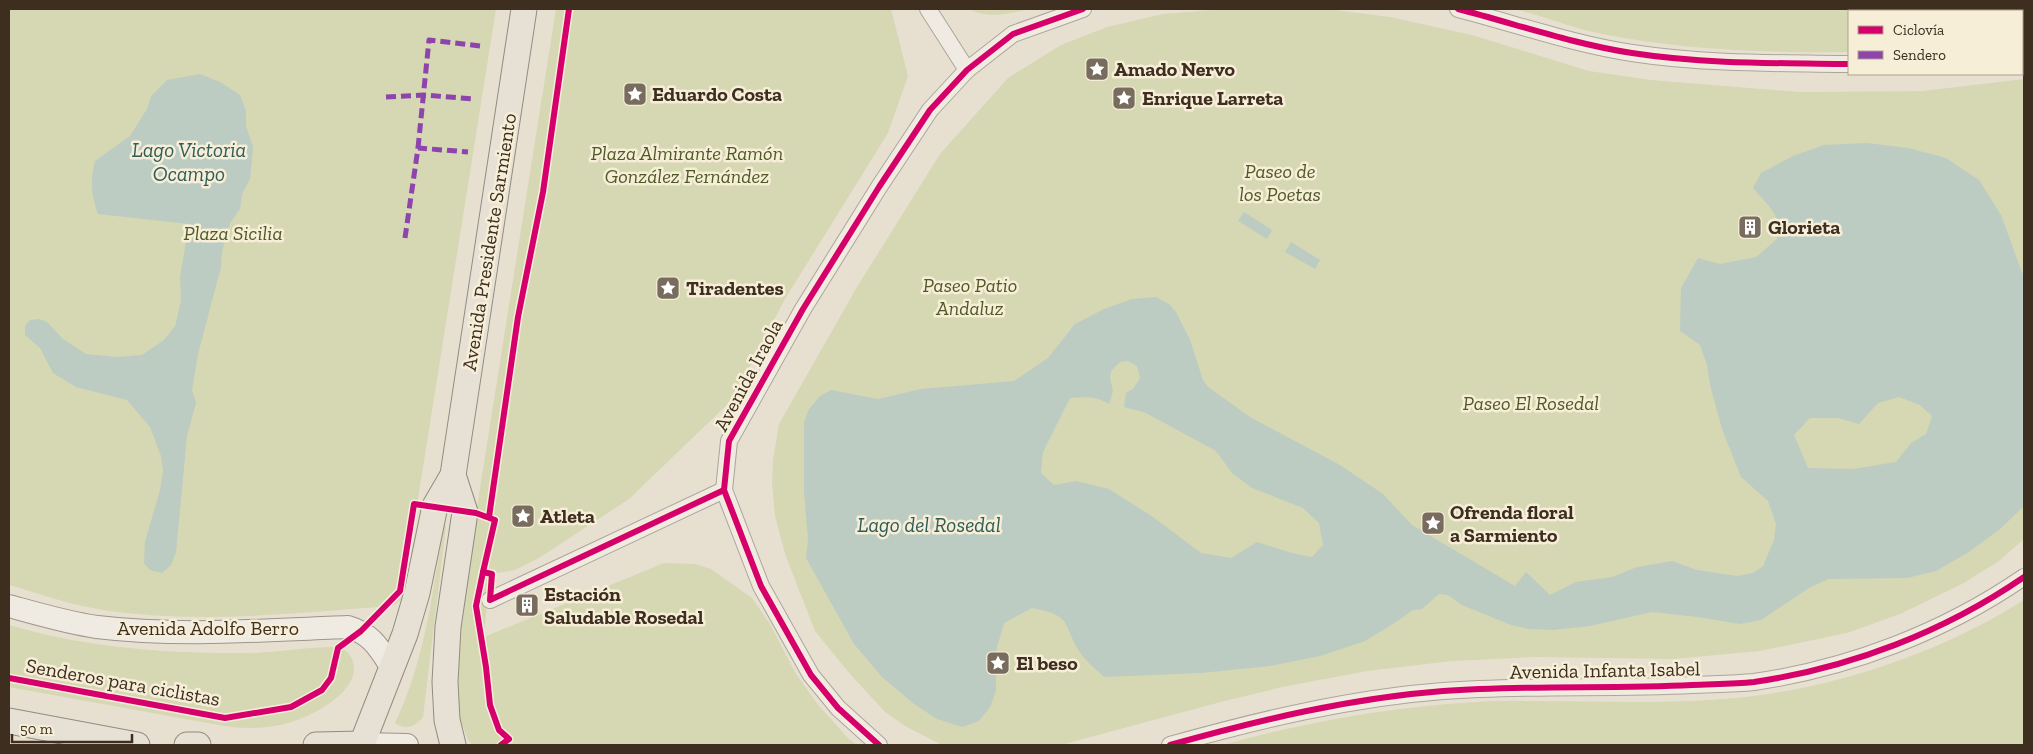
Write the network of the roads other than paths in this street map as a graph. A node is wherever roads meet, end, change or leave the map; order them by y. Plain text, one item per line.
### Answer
1 (524, 9) edge
2 (928, 9) edge
3 (1083, 9) edge
4 (1458, 9) edge
5 (1848, 64) edge
6 (967, 70) junction
7 (454, 475) junction
8 (724, 490) junction
9 (2024, 577) edge
10 (490, 600) dead end
11 (9, 606) edge
12 (392, 668) junction
13 (9, 721) edge
14 (362, 744) edge
15 (137, 745) edge
16 (188, 745) edge
17 (198, 745) edge
18 (316, 745) edge
19 (407, 745) edge
20 (453, 745) edge
21 (879, 745) edge
22 (1170, 745) edge

1 - 7 main road, Avenida Presidente Sarmiento
2 - 6 street
3 - 6 street, Avenida Iraola
4 - 5 street
6 - 8 street, Avenida Iraola
7 - 12 main road, Avenida Presidente Sarmiento
7 - 20 main road, Avenida Presidente Sarmiento
8 - 10 street
8 - 21 street
9 - 22 street, Avenida Infanta Isabel
11 - 12 main road, Avenida Adolfo Berro
12 - 14 main road, Avenida Presidente Sarmiento
13 - 15 main road
14 - 18 main road
14 - 19 main road
16 - 17 main road

